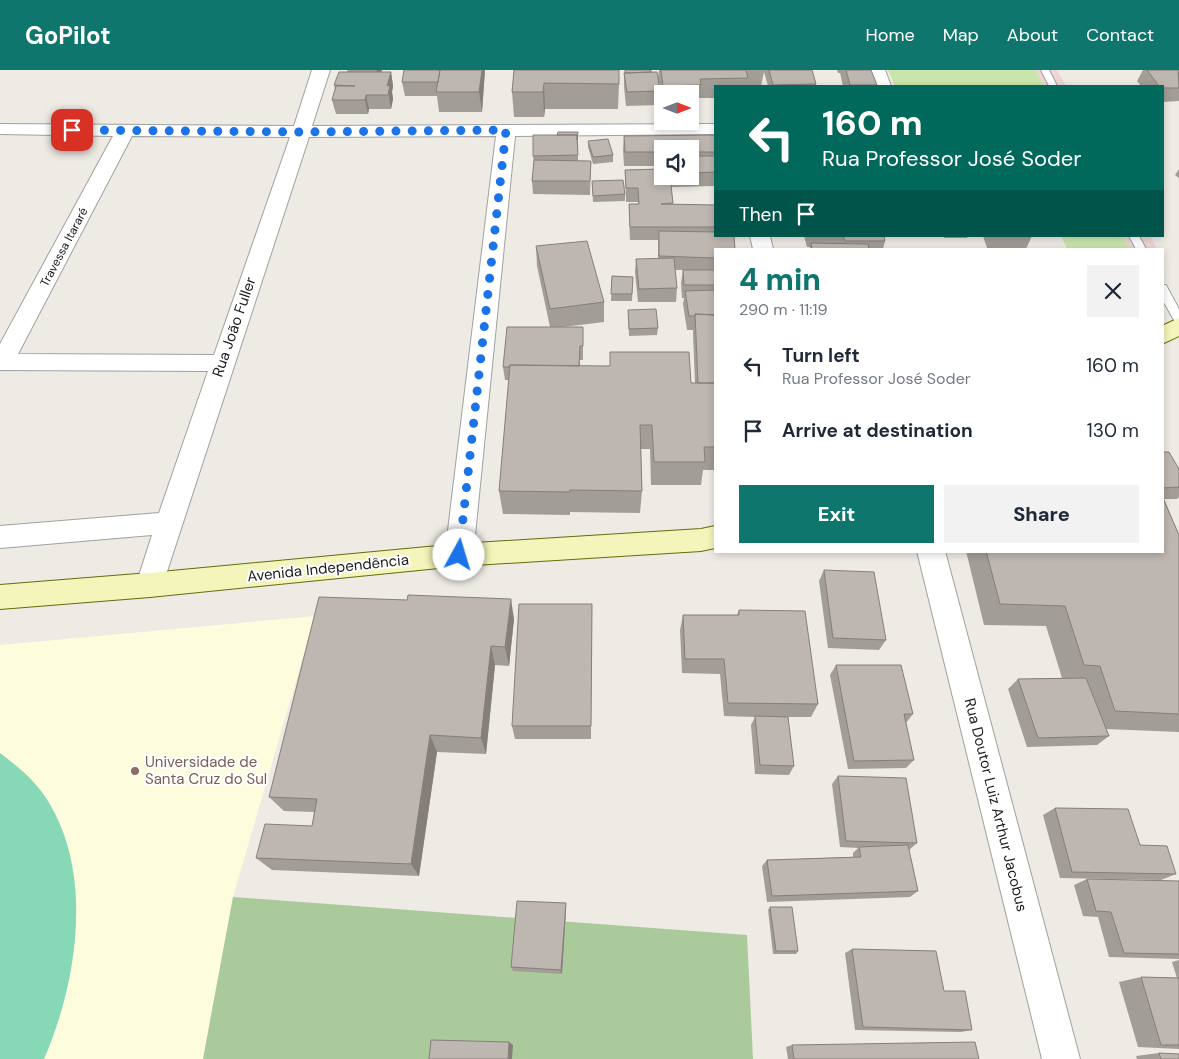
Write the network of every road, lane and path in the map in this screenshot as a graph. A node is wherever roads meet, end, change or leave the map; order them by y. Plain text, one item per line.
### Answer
1 (321, 70) edge
2 (876, 70) edge
3 (1045, 70) edge
4 (882, 85) edge
5 (1053, 85) edge
6 (0, 129) edge
7 (714, 129) edge
8 (506, 130) junction
9 (125, 131) junction
10 (302, 132) junction
11 (1164, 292) edge
12 (1179, 319) edge
13 (1179, 326) edge
14 (1164, 335) edge
15 (1, 362) edge
16 (221, 363) junction
17 (169, 523) junction
18 (0, 537) edge
19 (714, 537) edge
20 (932, 553) edge
21 (459, 555) junction
22 (150, 585) junction
23 (0, 597) edge
24 (1061, 1059) edge

1 - 10 street, Rua João Fuller
2 - 4 street
3 - 5 lane
6 - 9 street
7 - 8 street
8 - 10 street
8 - 21 street
9 - 10 street
9 - 15 street, Travessa Itararé
10 - 16 street, Rua João Fuller
11 - 12 lane
13 - 14 main road
15 - 16 street
16 - 17 street, Rua João Fuller
17 - 18 street
17 - 22 street, Rua João Fuller
19 - 21 main road, Avenida Independência
20 - 24 street, Rua Doutor Luiz Arthur Jacobus
21 - 22 main road, Avenida Independência
22 - 23 main road, Avenida Independência

